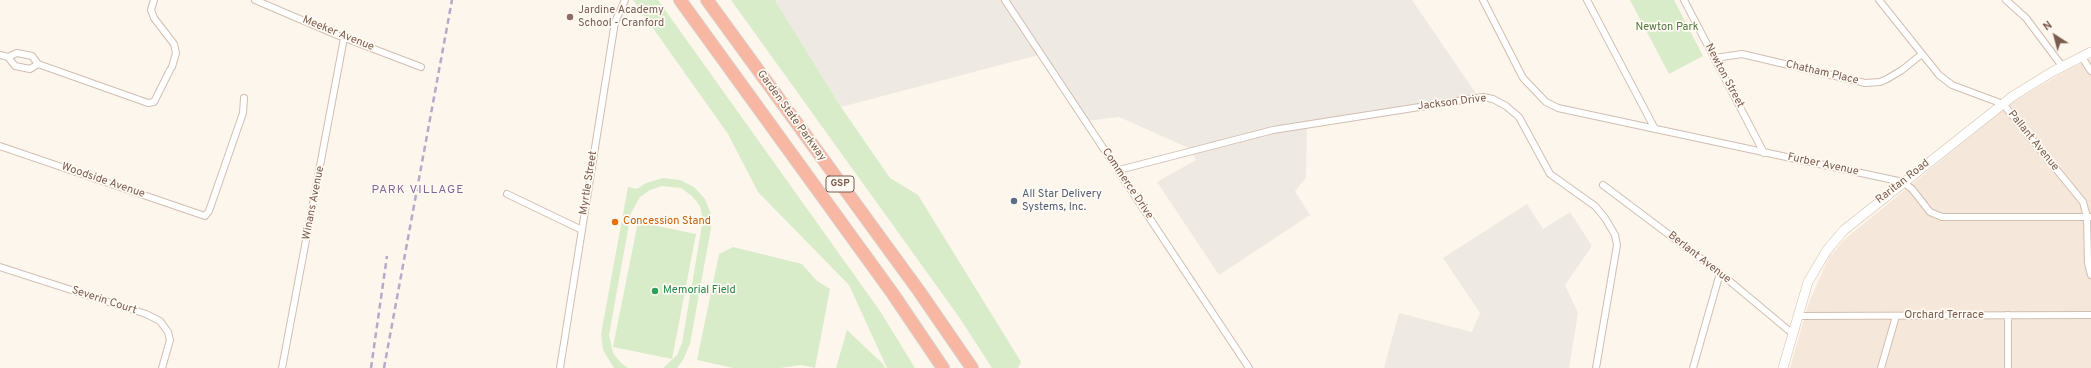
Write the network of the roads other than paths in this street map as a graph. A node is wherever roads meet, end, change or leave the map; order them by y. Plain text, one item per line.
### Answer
1 (154, 0) edge
2 (255, 0) edge
3 (625, 0) edge
4 (680, 0) edge
5 (707, 0) edge
6 (1005, 0) edge
7 (1484, 0) edge
8 (1587, 0) edge
9 (1684, 0) edge
10 (1879, 0) edge
11 (2006, 0) edge
12 (264, 1) edge
13 (344, 38) junction
14 (2091, 52) edge
15 (1922, 54) junction
16 (0, 55) edge
17 (2081, 56) junction
18 (8, 57) junction
19 (1715, 58) junction
20 (38, 64) junction
21 (2062, 66) junction
22 (421, 67) dead end
23 (2091, 71) edge
24 (244, 98) dead end
25 (2003, 104) junction
26 (1655, 129) junction
27 (0, 146) edge
28 (1764, 153) junction
29 (1119, 170) junction
30 (1903, 182) junction
31 (1604, 185) dead end
32 (507, 194) dead end
33 (2089, 217) edge
34 (582, 230) junction
35 (0, 267) edge
36 (1720, 273) junction
37 (2091, 275) edge
38 (2008, 315) junction
39 (2091, 315) edge
40 (1798, 316) junction
41 (1896, 316) junction
42 (1793, 334) junction
43 (162, 368) edge
44 (282, 368) edge
45 (560, 368) edge
46 (943, 368) edge
47 (972, 368) edge
48 (1249, 368) edge
49 (1596, 368) edge
50 (1693, 368) edge
51 (1783, 368) edge
52 (1881, 368) edge
53 (2008, 368) edge

1 - 20 street
2 - 12 street, Meeker Avenue
3 - 34 street, Myrtle Street
4 - 46 highway, Garden State Parkway / GSP
5 - 47 highway, Garden State Parkway / GSP
6 - 29 street, Commerce Drive
7 - 26 street, Furber Avenue
8 - 26 street
9 - 19 street, Newton Street
10 - 15 street, Pallant Avenue
11 - 21 street
12 - 13 street, Meeker Avenue
13 - 22 street, Meeker Avenue
13 - 44 street, Winans Avenue
14 - 17 main road, Raritan Road
15 - 19 street, Chatham Place
15 - 25 street, Pallant Avenue
16 - 18 street
17 - 21 main road, Raritan Road
17 - 23 street
18 - 20 street
18 - 20 street
19 - 28 street, Newton Street
21 - 25 main road, Raritan Road
24 - 27 street, Woodside Avenue
25 - 30 main road, Raritan Road
25 - 33 street, Pallant Avenue
26 - 28 street, Furber Avenue
28 - 30 street, Furber Avenue
29 - 48 street, Commerce Drive
29 - 49 street, Jackson Drive
30 - 33 street
30 - 40 main road, Raritan Road
31 - 36 street, Berlant Avenue
32 - 34 street
33 - 37 street
34 - 45 street, Myrtle Street
35 - 43 street, Severin Court
36 - 42 street, Berlant Avenue
36 - 50 street
38 - 39 street, Orchard Terrace
38 - 41 street, Orchard Terrace
38 - 53 street
40 - 41 street, Orchard Terrace
40 - 42 main road, Raritan Road
41 - 52 street
42 - 51 main road, Raritan Road

